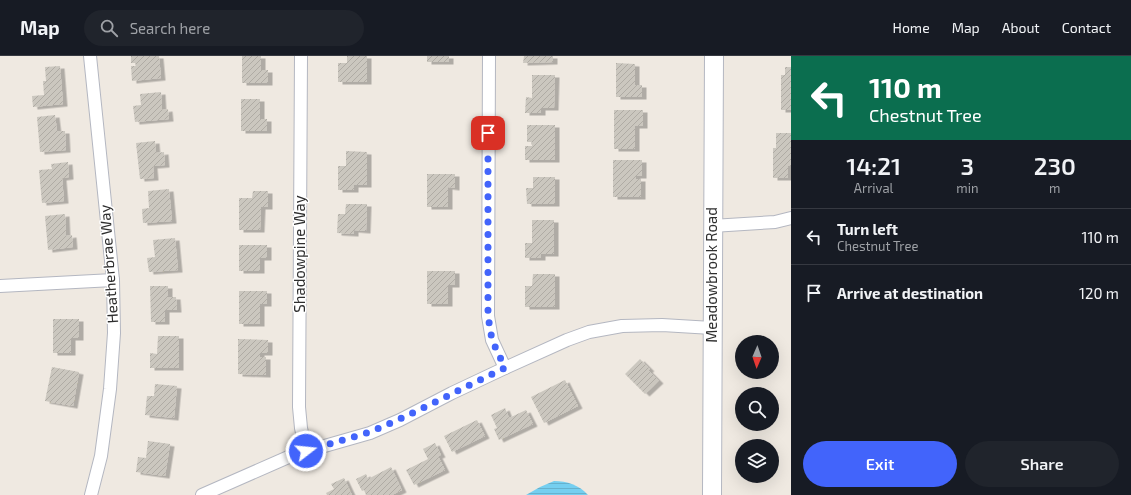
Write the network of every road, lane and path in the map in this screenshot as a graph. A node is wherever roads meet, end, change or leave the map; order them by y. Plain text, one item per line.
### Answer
1 (90, 56) edge
2 (301, 56) edge
3 (489, 56) edge
4 (714, 56) edge
5 (791, 218) edge
6 (712, 226) junction
7 (113, 280) junction
8 (0, 286) edge
9 (712, 328) junction
10 (505, 368) junction
11 (306, 451) junction
12 (91, 495) edge
13 (202, 495) edge
14 (712, 495) edge

1 - 7 street, Heatherbrae Way
2 - 11 street, Shadowpine Way
3 - 10 street
4 - 6 street, Meadowbrook Road
5 - 6 street
6 - 9 street, Meadowbrook Road
7 - 8 street
7 - 12 street, Heatherbrae Way
9 - 10 street
9 - 14 street, Meadowbrook Road
10 - 11 street
11 - 13 street

